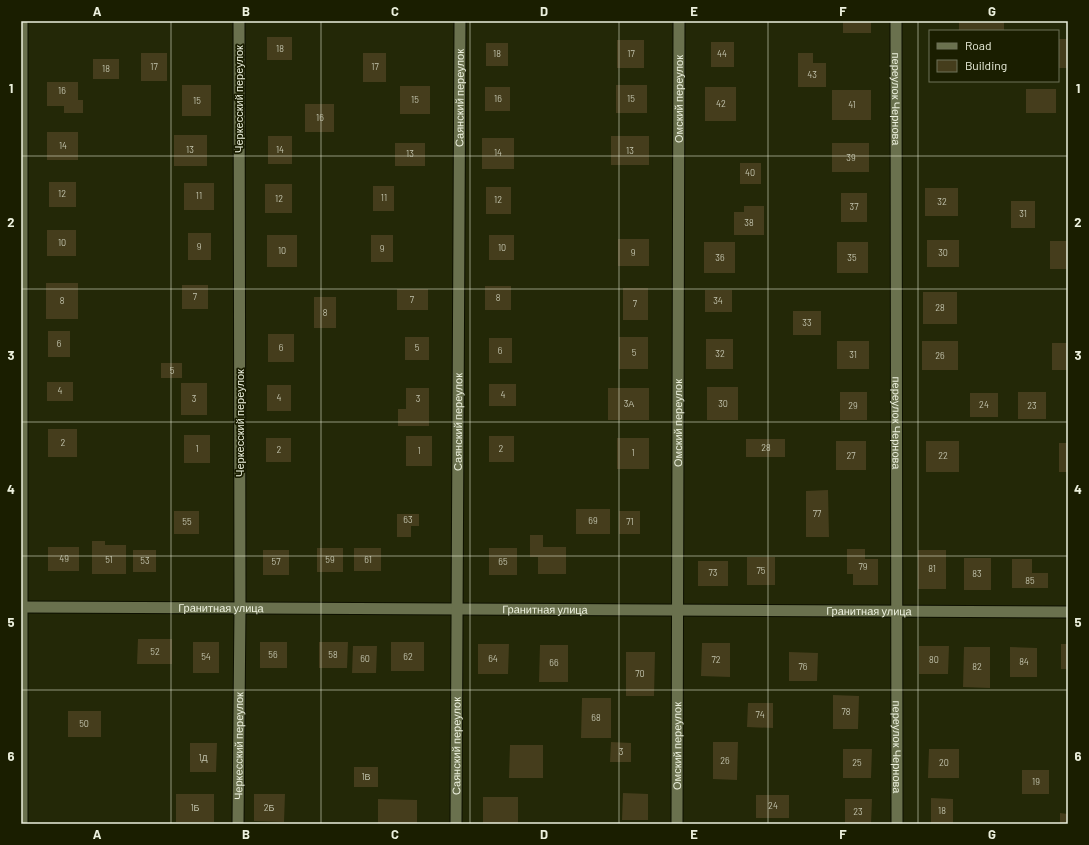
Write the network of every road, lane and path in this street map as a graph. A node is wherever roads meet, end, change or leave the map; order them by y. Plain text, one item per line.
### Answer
1 (22, 21) edge
2 (239, 21) edge
3 (460, 21) edge
4 (679, 21) edge
5 (896, 21) edge
6 (21, 607) edge
7 (240, 608) junction
8 (457, 609) junction
9 (678, 611) junction
10 (897, 612) junction
11 (1068, 612) edge
12 (22, 824) edge
13 (238, 824) edge
14 (456, 824) edge
15 (677, 824) edge
16 (897, 824) edge

1 - 6 street
2 - 7 street, Черкесский переулок
3 - 8 street, Саянский переулок
4 - 9 street, Омский переулок
5 - 10 street, переулок Чернова
6 - 7 street, Гранитная улица
6 - 12 street
7 - 8 street, Гранитная улица
7 - 13 street, Черкесский переулок
8 - 9 street, Гранитная улица
8 - 14 street, Саянский переулок
9 - 10 street, Гранитная улица
9 - 15 street, Омский переулок
10 - 11 street, Гранитная улица
10 - 16 street, переулок Чернова

